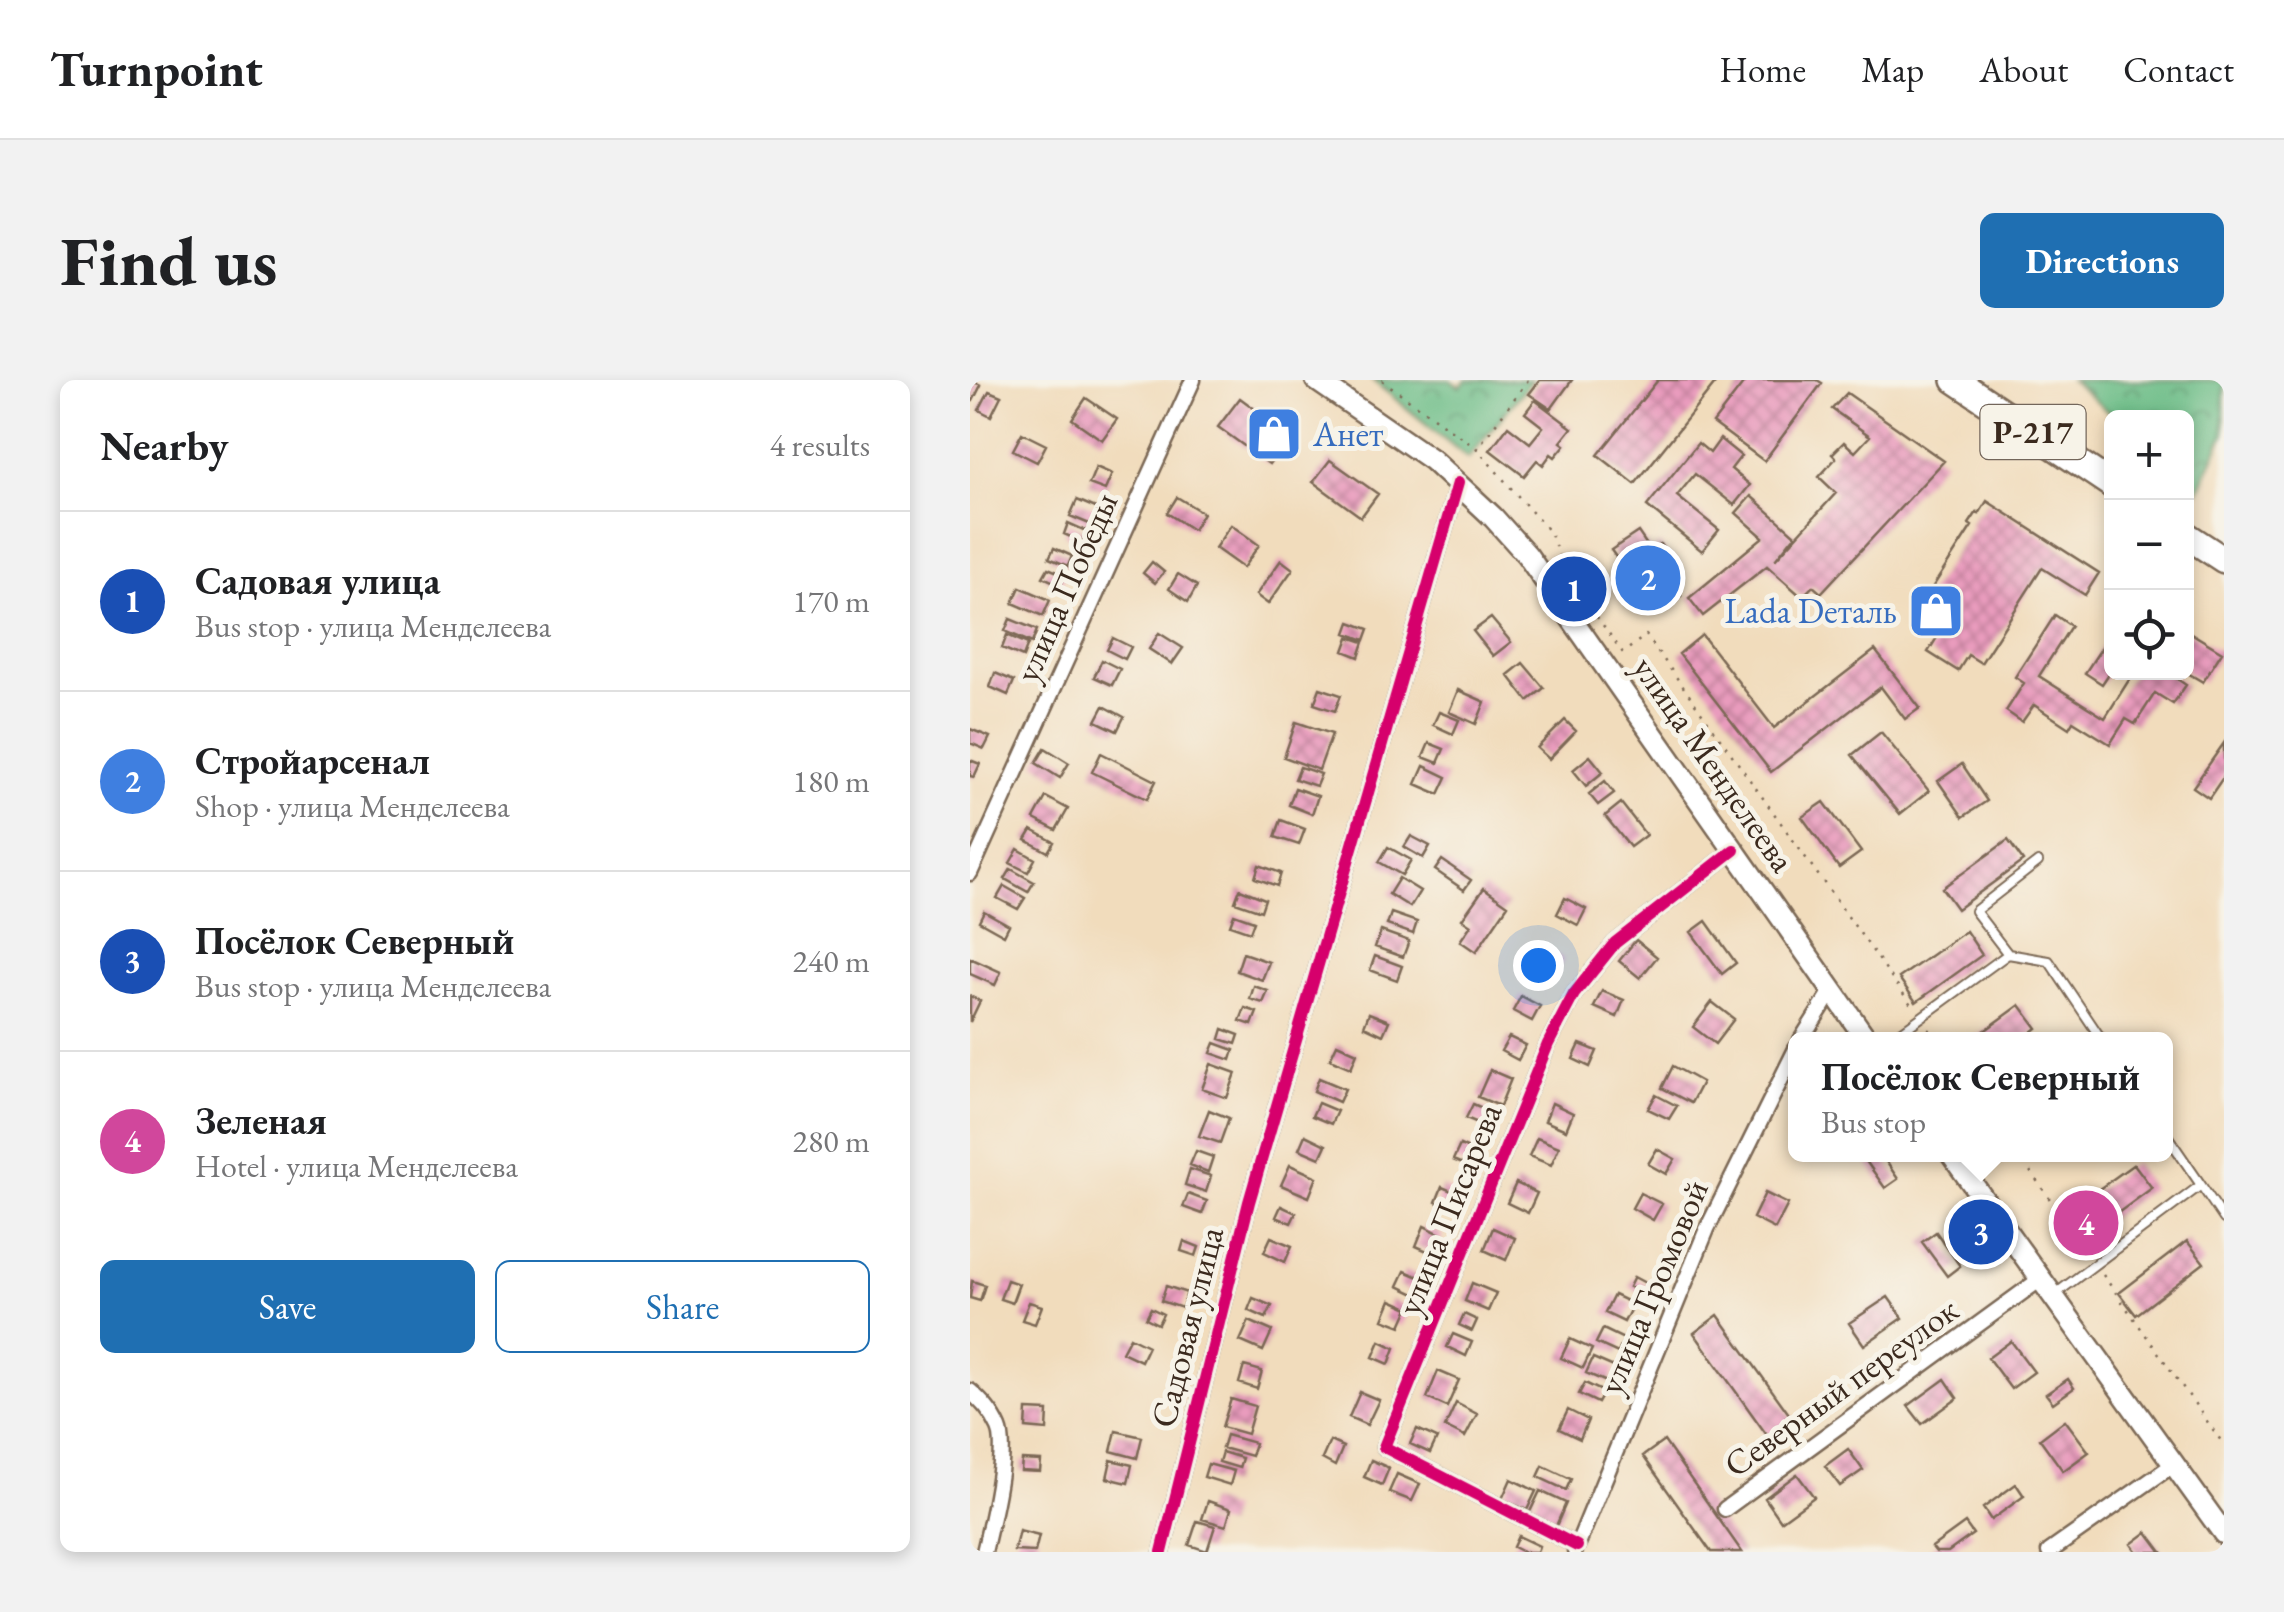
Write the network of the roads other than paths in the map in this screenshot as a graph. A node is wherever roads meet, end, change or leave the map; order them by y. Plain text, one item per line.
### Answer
1 (1193, 380) edge
2 (1316, 380) edge
3 (1955, 380) edge
4 (2104, 480) edge
5 (1458, 483) junction
6 (2194, 540) edge
7 (2224, 560) edge
8 (1734, 850) junction
9 (2038, 862) dead end
10 (970, 873) edge
11 (2008, 954) junction
12 (1832, 991) junction
13 (1806, 1032) edge
14 (1861, 1032) edge
15 (1900, 1032) edge
16 (2097, 1032) edge
17 (1788, 1065) edge
18 (2173, 1144) edge
19 (1957, 1162) edge
20 (2201, 1186) junction
21 (2224, 1219) edge
22 (2048, 1287) junction
23 (970, 1391) edge
24 (2174, 1464) junction
25 (1725, 1508) dead end
26 (2223, 1531) edge
27 (1576, 1549) edge
28 (984, 1552) edge
29 (1162, 1552) edge
30 (2048, 1552) edge

1 - 10 street, улица Победы
2 - 5 main road, улица Менделеева
3 - 4 highway, Р-217
5 - 8 main road, улица Менделеева
5 - 29 street, Садовая улица
6 - 7 highway
8 - 12 main road, улица Менделеева
8 - 27 street, улица Писарева
9 - 11 lane
11 - 15 lane
11 - 16 lane
12 - 13 street
12 - 14 main road, улица Менделеева
17 - 27 street, улица Громовой
18 - 20 lane
19 - 22 main road
20 - 21 lane
20 - 22 lane
22 - 24 main road
22 - 25 street, Северный переулок
23 - 28 street
24 - 26 main road
24 - 30 street

